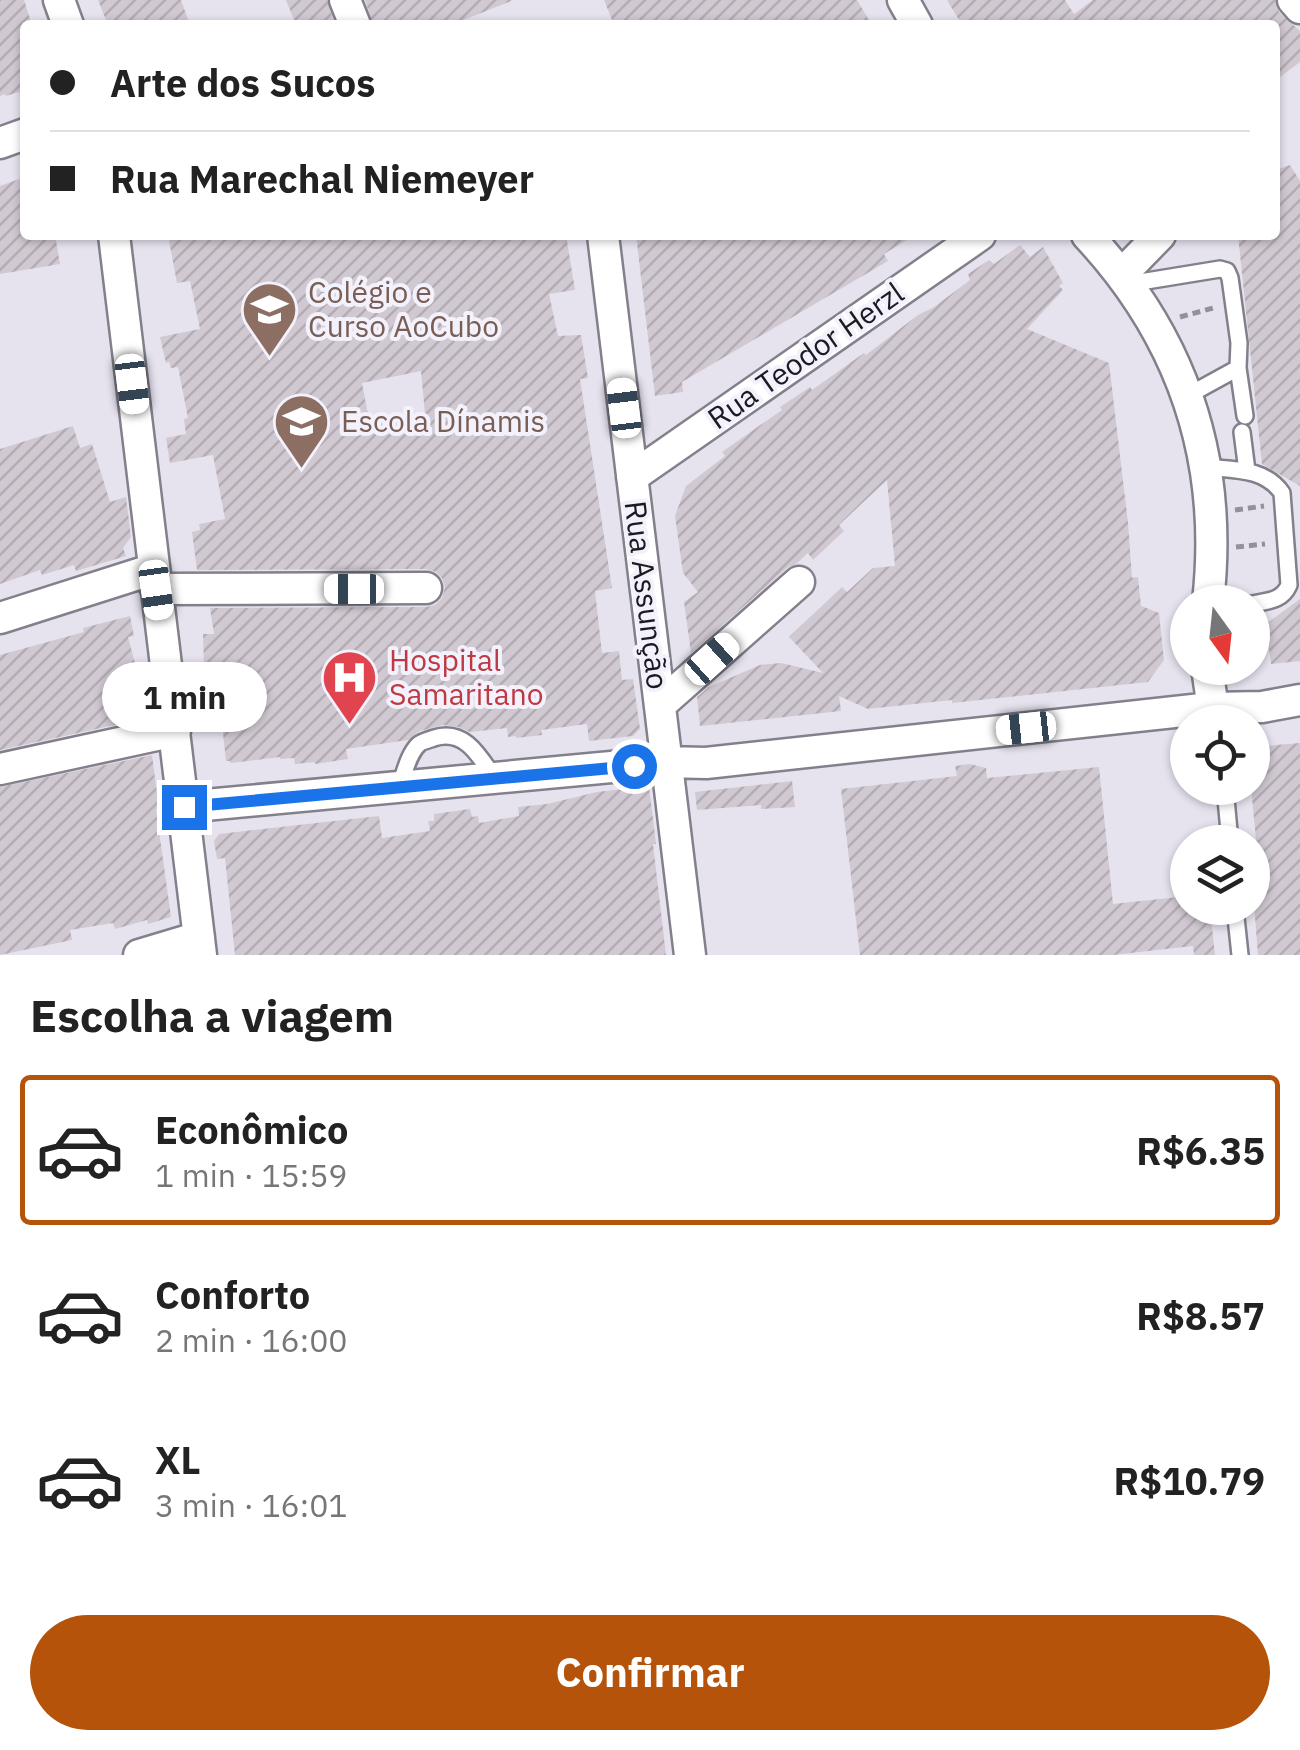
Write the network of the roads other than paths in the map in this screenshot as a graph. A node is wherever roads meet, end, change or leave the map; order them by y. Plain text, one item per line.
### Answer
1 (1294, 0) edge
2 (1300, 8) edge
3 (115, 240) edge
4 (605, 240) edge
5 (973, 240) edge
6 (1090, 240) edge
7 (1156, 240) edge
8 (1125, 279) junction
9 (1238, 368) junction
10 (1187, 396) junction
11 (1206, 466) junction
12 (1247, 471) junction
13 (632, 478) junction
14 (155, 579) junction
15 (799, 582) dead end
16 (1210, 585) edge
17 (426, 588) dead end
18 (1270, 600) edge
19 (0, 618) edge
20 (1300, 700) edge
21 (660, 705) junction
22 (1270, 706) edge
23 (1170, 719) edge
24 (175, 731) junction
25 (665, 762) junction
26 (0, 769) edge
27 (495, 778) junction
28 (399, 788) junction
29 (184, 807) junction
30 (1237, 925) edge
31 (200, 946) edge
32 (139, 955) edge
33 (690, 955) edge
34 (1240, 955) edge

1 - 2 street
3 - 14 street
4 - 13 street, Rua Assunção
5 - 13 street, Rua Teodor Herzl
6 - 8 street
7 - 8 street
8 - 9 lane
8 - 10 street
9 - 10 lane
9 - 12 lane
10 - 11 street
11 - 12 lane
11 - 16 street
12 - 18 lane
13 - 21 street, Rua Assunção
14 - 17 street
14 - 19 street
14 - 24 street
15 - 21 street
20 - 22 street
21 - 25 street, Rua Assunção
23 - 25 street
24 - 26 street
24 - 29 street
25 - 27 street
25 - 33 street, Rua Assunção
27 - 28 street
27 - 28 lane
28 - 29 street
29 - 31 street
30 - 34 lane
31 - 32 street

